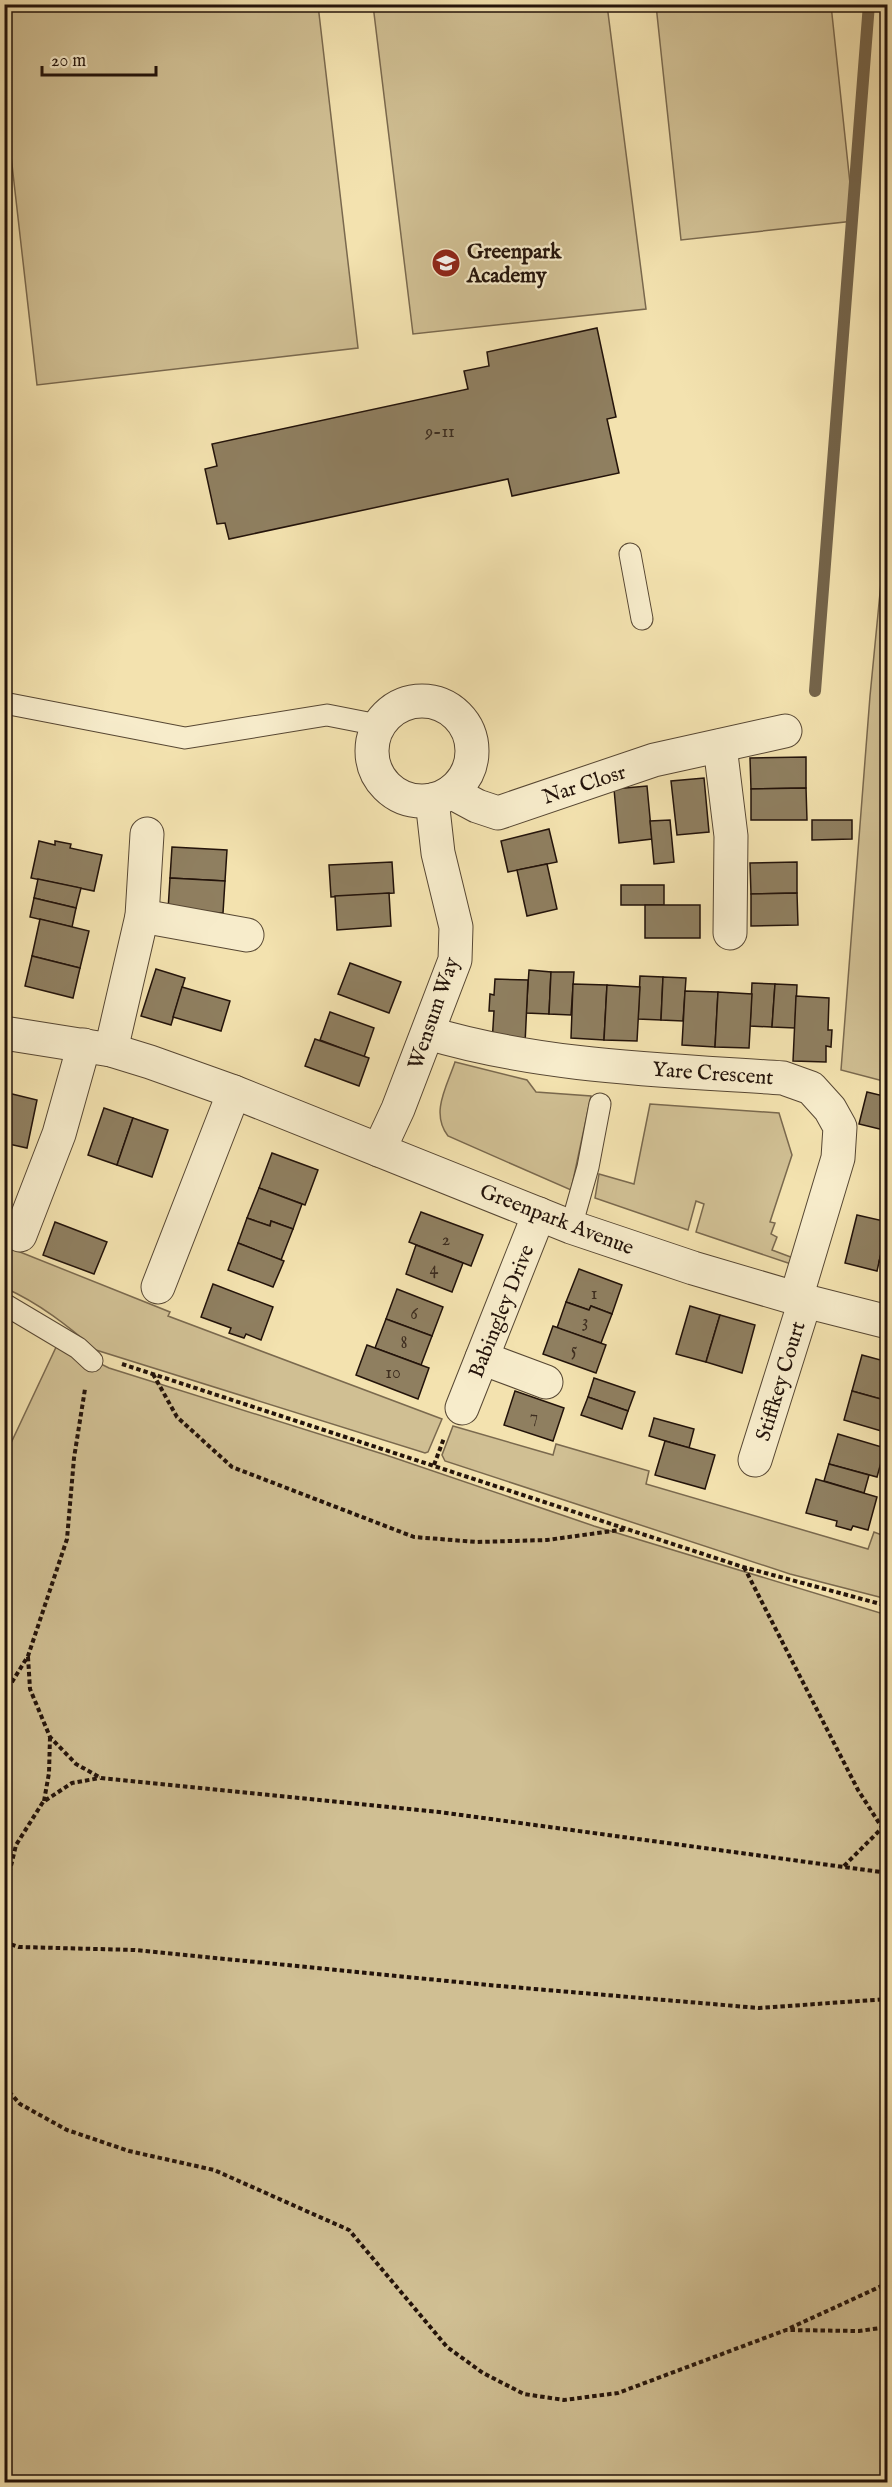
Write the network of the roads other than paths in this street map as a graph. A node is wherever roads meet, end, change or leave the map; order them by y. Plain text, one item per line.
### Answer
1 (630, 554) dead end
2 (642, 619) dead end
3 (4, 703) edge
4 (378, 725) junction
5 (785, 731) dead end
6 (720, 746) junction
7 (441, 796) junction
8 (147, 834) dead end
9 (142, 916) junction
10 (730, 933) dead end
11 (247, 935) dead end
12 (428, 1033) junction
13 (4, 1034) edge
14 (98, 1048) junction
15 (234, 1092) junction
16 (600, 1104) dead end
17 (379, 1149) junction
18 (539, 1214) junction
19 (572, 1227) junction
20 (20, 1235) dead end
21 (158, 1287) dead end
22 (800, 1300) junction
23 (4, 1304) edge
24 (888, 1322) edge
25 (482, 1358) junction
26 (92, 1361) road end
27 (546, 1382) dead end
28 (462, 1408) dead end
29 (755, 1460) dead end

1 - 2 lane
3 - 4 lane
4 - 7 street
4 - 7 street
5 - 6 street, Nar Closr
6 - 7 street, Nar Closr
6 - 10 street
7 - 12 street, Wensum Way
8 - 9 street
9 - 11 street
9 - 14 street
12 - 17 street, Wensum Way
12 - 22 street, Yare Crescent
13 - 14 street, Greenpark Avenue
14 - 15 street, Greenpark Avenue
14 - 20 street
15 - 17 street, Greenpark Avenue
15 - 21 street
16 - 19 lane
17 - 18 street, Greenpark Avenue
18 - 19 street, Greenpark Avenue
18 - 25 street, Babingley Drive
19 - 22 street, Greenpark Avenue
22 - 24 street, Greenpark Avenue
22 - 29 street, Stiffkey Court
23 - 26 lane
25 - 27 street
25 - 28 street, Babingley Drive

